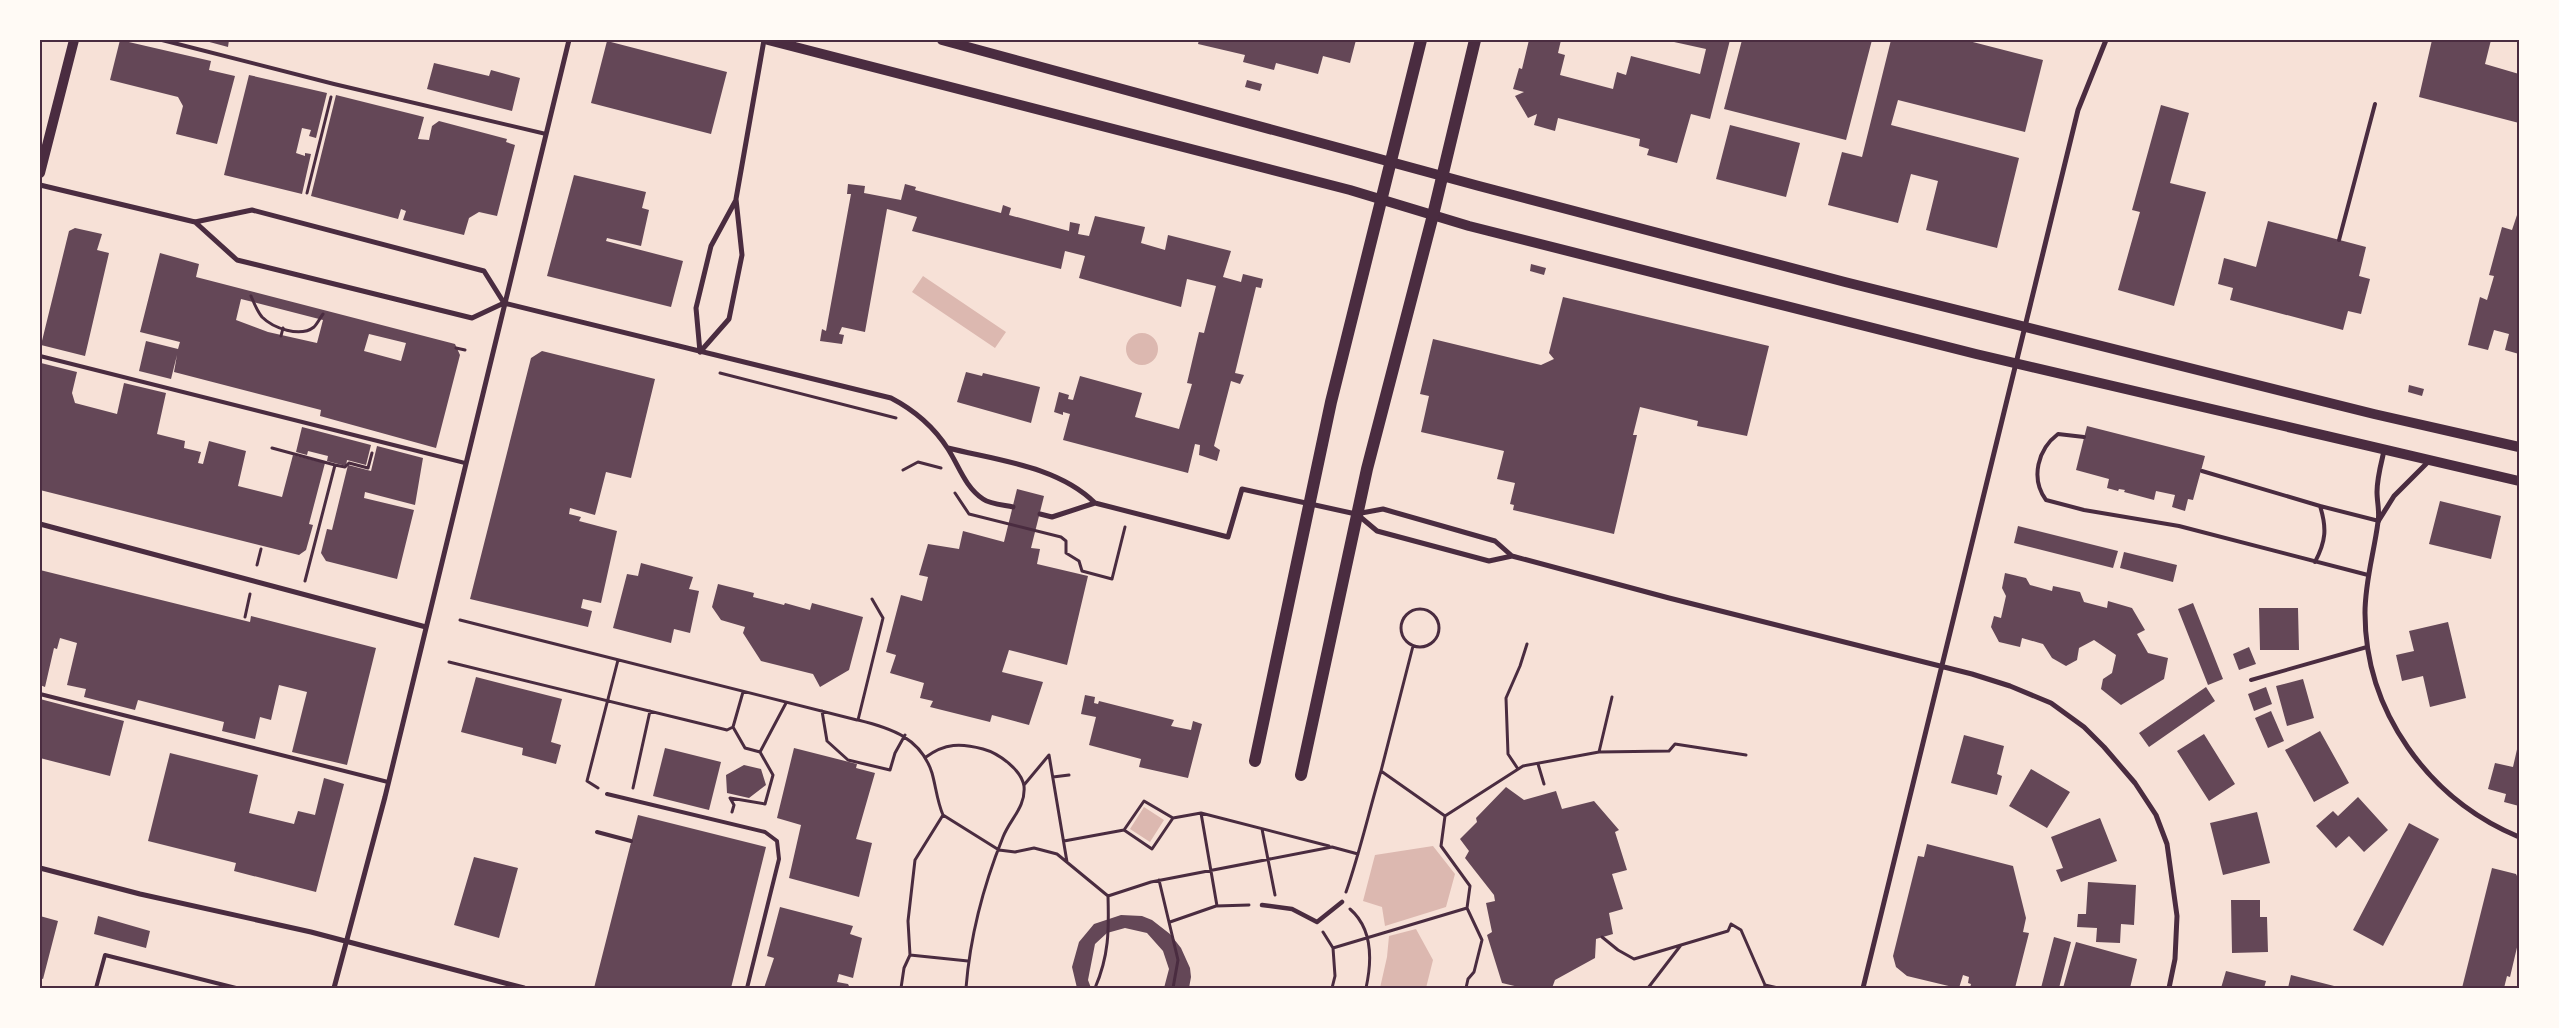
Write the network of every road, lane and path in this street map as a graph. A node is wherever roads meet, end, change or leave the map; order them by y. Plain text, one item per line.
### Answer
1 (74, 40) edge
2 (162, 40) edge
3 (569, 40) edge
4 (764, 40) edge
5 (768, 40) edge
6 (942, 40) edge
7 (1421, 40) edge
8 (1475, 40) edge
9 (2106, 40) edge
10 (334, 84) junction
11 (2375, 104) dead end
12 (546, 134) junction
13 (1391, 161) junction
14 (40, 173) edge
15 (1443, 175) junction
16 (40, 186) edge
17 (307, 193) dead end
18 (736, 199) junction
19 (1382, 200) junction
20 (1433, 215) junction
21 (195, 222) junction
22 (2339, 240) dead end
23 (251, 296) dead end
24 (504, 303) junction
25 (323, 314) dead end
26 (2024, 327) junction
27 (283, 328) junction
28 (281, 336) dead end
29 (456, 348) dead end
30 (465, 350) dead end
31 (700, 352) junction
32 (40, 356) edge
33 (2014, 364) junction
34 (2084, 437) dead end
35 (376, 440) junction
36 (2519, 446) edge
37 (272, 448) dead end
38 (948, 448) junction
39 (2384, 451) junction
40 (2429, 461) junction
41 (465, 463) junction
42 (335, 465) junction
43 (941, 468) dead end
44 (904, 470) dead end
45 (2202, 471) dead end
46 (2519, 481) edge
47 (1094, 503) junction
48 (1308, 505) junction
49 (2320, 506) junction
50 (1013, 507) dead end
51 (1040, 514) dead end
52 (1356, 514) junction
53 (2379, 521) junction
54 (40, 524) edge
55 (261, 549) dead end
56 (1512, 556) junction
57 (2315, 562) junction
58 (257, 564) dead end
59 (2368, 575) junction
60 (250, 593) dead end
61 (301, 593) junction
62 (872, 599) dead end
63 (245, 617) dead end
64 (460, 620) dead end
65 (426, 627) junction
66 (1526, 644) dead end
67 (1412, 646) junction
68 (2367, 647) junction
69 (618, 660) junction
70 (449, 662) dead end
71 (1940, 666) junction
72 (2251, 680) dead end
73 (742, 692) junction
74 (40, 694) edge
75 (1612, 697) dead end
76 (608, 700) junction
77 (786, 703) junction
78 (650, 711) junction
79 (822, 711) junction
80 (858, 720) junction
81 (733, 727) junction
82 (905, 735) junction
83 (760, 752) junction
84 (1599, 752) junction
85 (1746, 755) dead end
86 (926, 757) junction
87 (1255, 761) dead end
88 (1538, 764) junction
89 (1518, 769) junction
90 (1381, 772) junction
91 (1069, 774) dead end
92 (1300, 775) dead end
93 (1053, 777) junction
94 (388, 782) junction
95 (1024, 784) junction
96 (1544, 784) dead end
97 (607, 794) joint
98 (631, 800) junction
99 (1202, 814) junction
100 (943, 815) junction
101 (1445, 816) junction
102 (1173, 818) junction
103 (730, 824) junction
104 (1262, 829) junction
105 (1124, 830) junction
106 (597, 832) dead end
107 (2519, 837) edge
108 (1064, 841) junction
109 (631, 842) dead end
110 (1332, 847) junction
111 (999, 850) junction
112 (1358, 854) junction
113 (1268, 859) junction
114 (1067, 863) junction
115 (40, 868) edge
116 (1212, 870) junction
117 (1159, 880) junction
118 (1108, 896) junction
119 (1342, 902) junction
120 (1262, 905) joint
121 (1217, 906) junction
122 (1277, 907) junction
123 (1467, 908) junction
124 (1170, 922) junction
125 (1317, 922) junction
126 (1368, 936) junction
127 (1602, 937) dead end
128 (347, 941) junction
129 (1681, 945) junction
130 (1333, 948) junction
131 (910, 955) junction
132 (968, 961) junction
133 (512, 986) edge
134 (1764, 986) edge
135 (96, 988) edge
136 (236, 988) edge
137 (334, 988) edge
138 (524, 988) edge
139 (747, 988) edge
140 (901, 988) edge
141 (966, 988) edge
142 (1095, 988) edge
143 (1173, 988) edge
144 (1332, 988) edge
145 (1366, 988) edge
146 (1466, 988) edge
147 (1648, 988) edge
148 (1778, 988) edge
149 (1864, 988) edge
150 (2169, 988) edge

1 - 14 main road
2 - 10 lane
3 - 12 street
4 - 18 street
5 - 19 main road
6 - 13 main road
7 - 13 main road
8 - 15 main road
9 - 26 street
10 - 12 lane
10 - 17 path
11 - 22 lane
12 - 24 street
13 - 15 main road
13 - 19 main road
15 - 20 main road
15 - 26 main road
16 - 21 street
18 - 31 street
18 - 31 street
19 - 20 main road
19 - 48 main road
20 - 33 main road
20 - 52 main road
21 - 24 street
21 - 24 street
23 - 27 path
24 - 31 street
24 - 41 street
25 - 27 path
26 - 33 street
26 - 36 main road
27 - 28 path
29 - 30 path
31 - 38 street
32 - 35 lane
33 - 39 main road
33 - 71 street
34 - 57 lane
35 - 41 lane
35 - 42 path
37 - 42 path
38 - 47 street
38 - 50 street
39 - 40 main road
39 - 53 street
40 - 46 main road
40 - 53 street
41 - 65 street
42 - 61 path
43 - 44 path
45 - 49 lane
47 - 48 street
47 - 51 street
48 - 52 street
48 - 87 main road
49 - 53 lane
49 - 57 lane
52 - 56 street
52 - 56 street
52 - 92 main road
53 - 59 street
54 - 61 street
55 - 58 path
56 - 71 street
57 - 59 lane
59 - 68 street
60 - 63 path
61 - 65 street
62 - 80 path
64 - 69 path
65 - 94 street
66 - 89 path
67 - 67 path
67 - 90 path
68 - 72 lane
68 - 107 street
69 - 73 path
69 - 76 path
70 - 76 path
71 - 149 street
71 - 150 street
73 - 77 path
73 - 81 path
74 - 94 lane
75 - 84 path
76 - 78 path
76 - 97 path
77 - 79 path
77 - 83 path
78 - 81 path
78 - 98 path
79 - 80 path
79 - 82 path
80 - 82 path
81 - 83 path
82 - 86 path
83 - 103 path
84 - 85 path
84 - 88 path
86 - 95 path
86 - 100 path
88 - 89 path
88 - 96 path
89 - 101 path
90 - 101 path
90 - 112 path
91 - 93 path
93 - 95 path
93 - 108 path
94 - 128 street
95 - 111 path
97 - 98 lane
98 - 103 lane
99 - 102 path
99 - 104 path
99 - 116 path
100 - 111 path
100 - 131 path
101 - 123 path
102 - 105 path
102 - 105 path
103 - 139 lane
104 - 110 path
104 - 113 path
105 - 108 path
106 - 109 lane
108 - 114 path
110 - 112 path
110 - 113 path
111 - 114 path
111 - 132 path
112 - 119 path
113 - 116 path
113 - 122 path
114 - 118 path
115 - 128 street
116 - 117 path
116 - 121 path
117 - 118 path
117 - 124 path
118 - 142 path
119 - 125 street
119 - 126 path
120 - 121 path
120 - 122 street
121 - 124 path
122 - 125 street
123 - 126 path
123 - 146 path
124 - 143 path
125 - 130 path
126 - 130 path
126 - 145 path
127 - 129 path
128 - 133 street
128 - 137 street
129 - 134 path
129 - 147 path
130 - 144 path
131 - 132 path
131 - 140 path
132 - 141 path
133 - 138 street
134 - 148 path
135 - 136 lane

